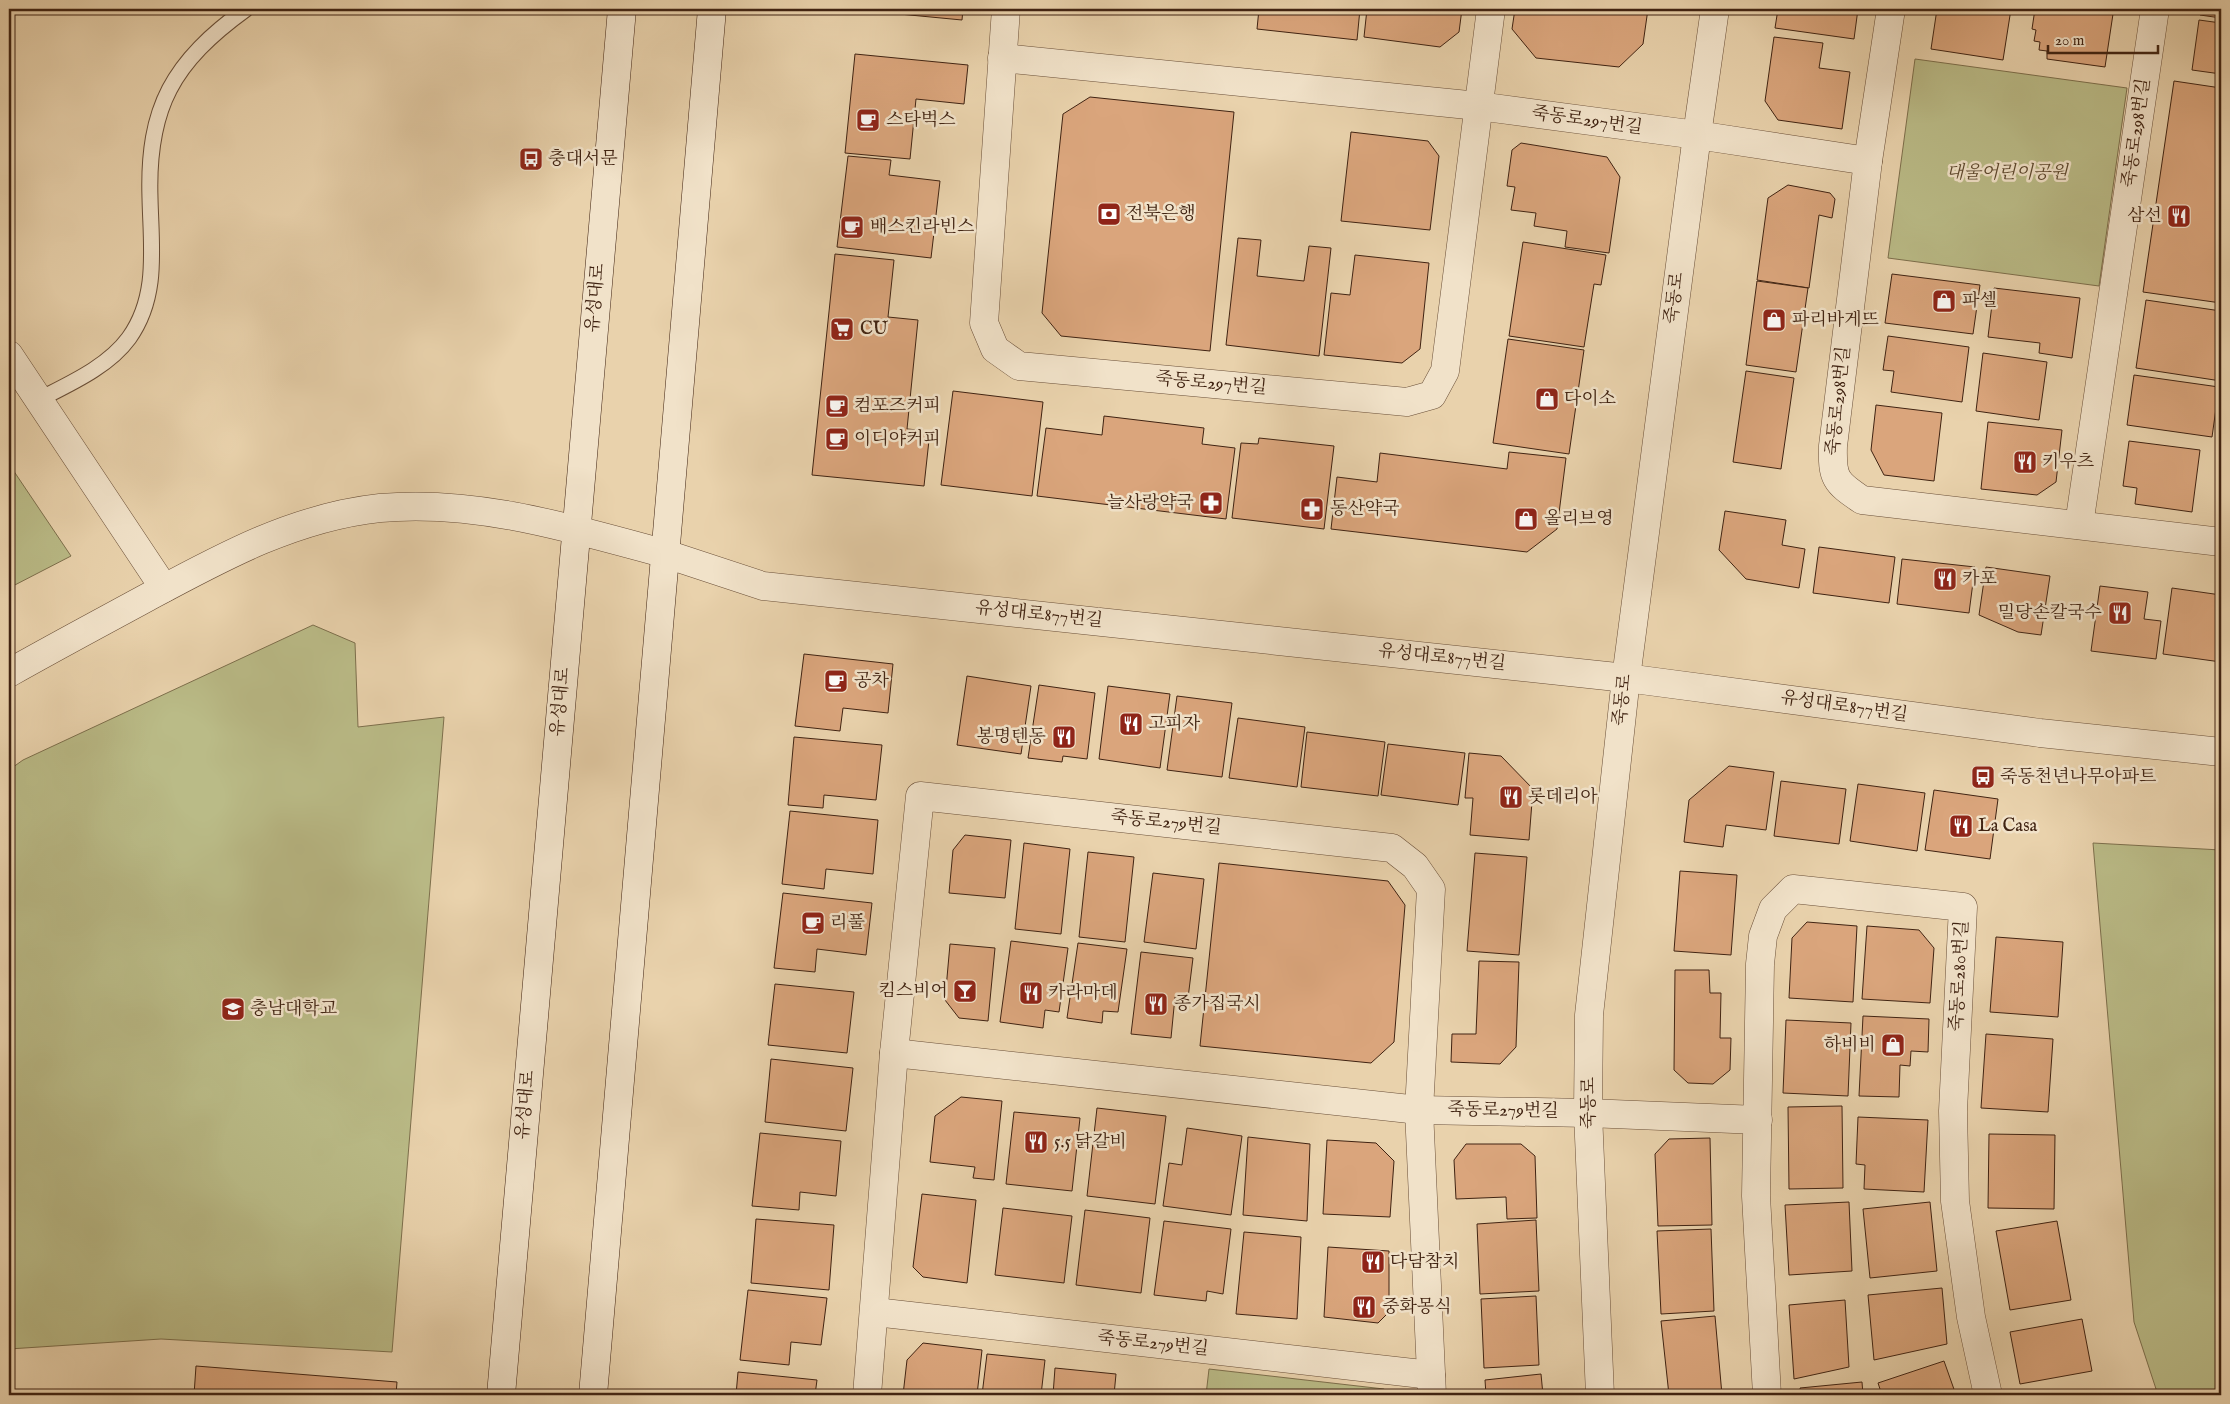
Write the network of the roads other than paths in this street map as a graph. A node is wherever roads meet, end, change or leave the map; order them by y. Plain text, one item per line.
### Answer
1 (246, 9) edge
2 (622, 9) edge
3 (712, 9) edge
4 (1006, 9) edge
5 (1491, 9) edge
6 (1715, 9) edge
7 (1891, 9) edge
8 (2155, 9) edge
9 (1002, 58) junction
10 (1478, 106) junction
11 (1697, 135) junction
12 (1868, 161) junction
13 (9, 355) edge
14 (38, 400) junction
15 (2080, 525) junction
16 (576, 529) junction
17 (2221, 542) edge
18 (666, 554) junction
19 (164, 588) junction
20 (9, 673) edge
21 (1626, 678) junction
22 (2221, 752) edge
23 (894, 1053) junction
24 (1419, 1110) junction
25 (1588, 1113) junction
26 (1758, 1120) junction
27 (875, 1312) junction
28 (1431, 1385) edge
29 (502, 1395) edge
30 (593, 1395) edge
31 (867, 1395) edge
32 (1600, 1395) edge
33 (1766, 1395) edge
34 (1988, 1395) edge

1 - 14 lane
2 - 16 street, 유성대로
3 - 18 street
4 - 9 street, 죽동로297번길
5 - 10 street, 죽동로297번길
6 - 11 street, 죽동로
7 - 12 street, 죽동로298번길
8 - 15 street, 죽동로298번길
9 - 10 street, 죽동로297번길
9 - 10 street, 죽동로297번길
10 - 11 street, 죽동로297번길
11 - 12 street
11 - 21 street, 죽동로
12 - 15 street, 죽동로298번길
13 - 14 street
14 - 19 street
15 - 17 street, 죽동로298번길
16 - 18 street, 유성대로877번길
16 - 19 street, 유성대로877번길
16 - 29 street, 유성대로
18 - 21 street, 유성대로877번길
18 - 30 street
19 - 20 street, 유성대로877번길
21 - 22 street, 유성대로877번길
21 - 25 street, 죽동로
23 - 24 street, 죽동로279번길
23 - 24 street, 죽동로279번길
23 - 27 street, 죽동로279번길
24 - 25 street, 죽동로279번길
24 - 28 street, 죽동로279번길
25 - 26 street
25 - 32 street, 죽동로
26 - 33 street, 죽동로280번길
26 - 34 street, 죽동로280번길
27 - 28 street, 죽동로279번길
27 - 31 street, 죽동로279번길

